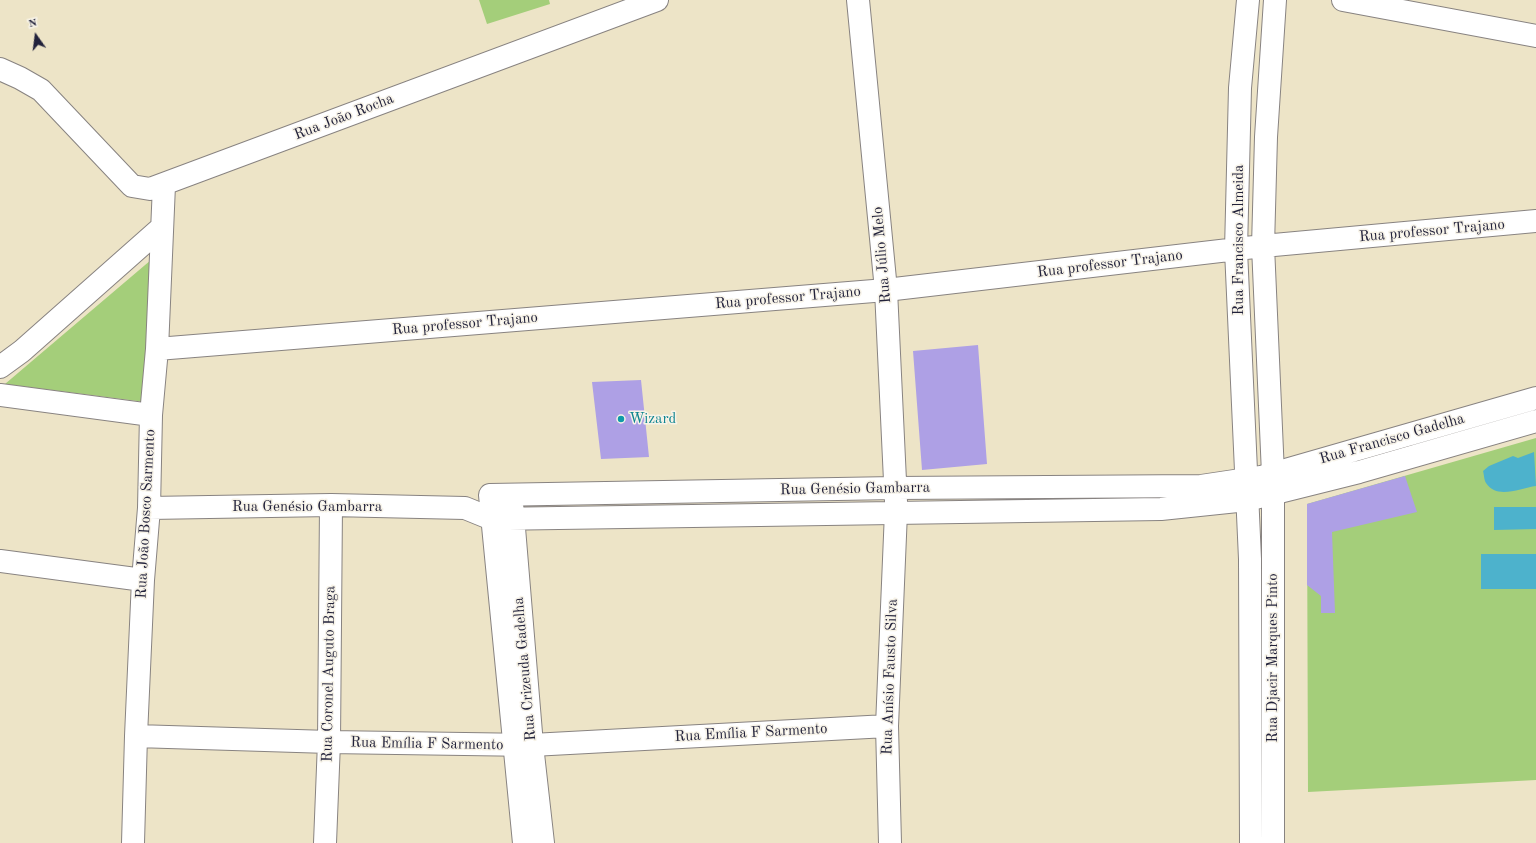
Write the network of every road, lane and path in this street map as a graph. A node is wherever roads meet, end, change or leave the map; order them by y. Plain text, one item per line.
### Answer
1 (657, 0) edge
2 (858, 0) edge
3 (1248, 0) edge
4 (1275, 0) edge
5 (1343, 0) edge
6 (1536, 36) edge
7 (0, 69) edge
8 (164, 185) junction
9 (1536, 221) edge
10 (161, 228) junction
11 (1263, 246) junction
12 (1236, 250) junction
13 (886, 290) junction
14 (157, 349) junction
15 (0, 367) edge
16 (0, 395) edge
17 (1536, 398) edge
18 (151, 415) junction
19 (1536, 421) edge
20 (1401, 436) junction
21 (1406, 459) junction
22 (1273, 484) junction
23 (895, 488) junction
24 (1247, 490) junction
25 (511, 494) junction
26 (490, 495) junction
27 (331, 506) junction
28 (149, 508) junction
29 (465, 508) junction
30 (896, 512) junction
31 (502, 519) junction
32 (0, 561) edge
33 (143, 580) junction
34 (1250, 638) junction
35 (1273, 638) junction
36 (887, 726) junction
37 (136, 736) junction
38 (329, 742) junction
39 (523, 745) junction
40 (1251, 817) junction
41 (1272, 817) junction
42 (133, 843) edge
43 (325, 843) edge
44 (524, 843) edge
45 (543, 843) edge
46 (890, 843) edge
47 (1251, 843) edge
48 (1273, 843) edge

1 - 8 street, Rua João Rocha
2 - 13 street, Rua Júlio Melo
3 - 12 street, Rua Francisco Almeida
4 - 11 street, Rua Francisco Almeida
5 - 6 street
7 - 8 street, Rua João Rocha
8 - 10 street, Rua João Bosco Sarmento
9 - 11 street, Rua professor Trajano
10 - 14 street, Rua João Bosco Sarmento
10 - 15 street
11 - 12 street, Rua professor Trajano
11 - 22 street, Rua Francisco Almeida
12 - 13 street, Rua professor Trajano
12 - 24 street, Rua Francisco Almeida
13 - 14 street, Rua professor Trajano
13 - 23 street, Rua Júlio Melo
14 - 18 street, Rua João Bosco Sarmento
16 - 18 street
17 - 20 street, Rua Francisco Gadelha
18 - 28 street, Rua João Bosco Sarmento
19 - 21 street, Rua Francisco Gadelha
20 - 21 street
20 - 22 street, Rua Francisco Gadelha
21 - 22 street, Rua Francisco Gadelha
22 - 24 street, Rua Francisco Gadelha
22 - 35 street, Rua Djacir Marques Pinto
23 - 24 street, Rua Genésio Gambarra
23 - 25 street, Rua Genésio Gambarra
23 - 30 street, Rua Júlio Melo
24 - 30 street, Rua Genésio Gambarra
24 - 34 street, Rua Djacir Marques Pinto
25 - 26 street, Rua Genésio Gambarra
25 - 31 street, Rua Crizeuda Gadelha
26 - 29 street, Rua Genésio Gambarra
26 - 31 street, Rua Crizeuda Gadelha
27 - 28 street, Rua Genésio Gambarra
27 - 29 street, Rua Genésio Gambarra
27 - 38 street, Rua Coronel Auguto Braga
28 - 33 street, Rua João Bosco Sarmento
29 - 31 street, Rua Genésio Gambarra
30 - 31 street, Rua Genésio Gambarra
30 - 36 street, Rua Anísio Fausto Silva
31 - 39 street, Rua Crizeuda Gadelha
32 - 33 street
33 - 37 street, Rua João Bosco Sarmento
34 - 35 street
34 - 40 street, Rua Djacir Marques Pinto
35 - 41 street, Rua Djacir Marques Pinto
36 - 39 street, Rua Emília F Sarmento
36 - 46 street, Rua Anísio Fausto Silva
37 - 38 street, Rua Emília F Sarmento
37 - 42 street, Rua João Bosco Sarmento
38 - 39 street, Rua Emília F Sarmento
38 - 43 street, Rua Coronel Auguto Braga
39 - 44 street, Rua Crizeuda Gadelha
39 - 45 street, Rua Crizeuda Gadelha
40 - 41 street
40 - 47 street, Rua Djacir Marques Pinto
41 - 48 street, Rua Djacir Marques Pinto

